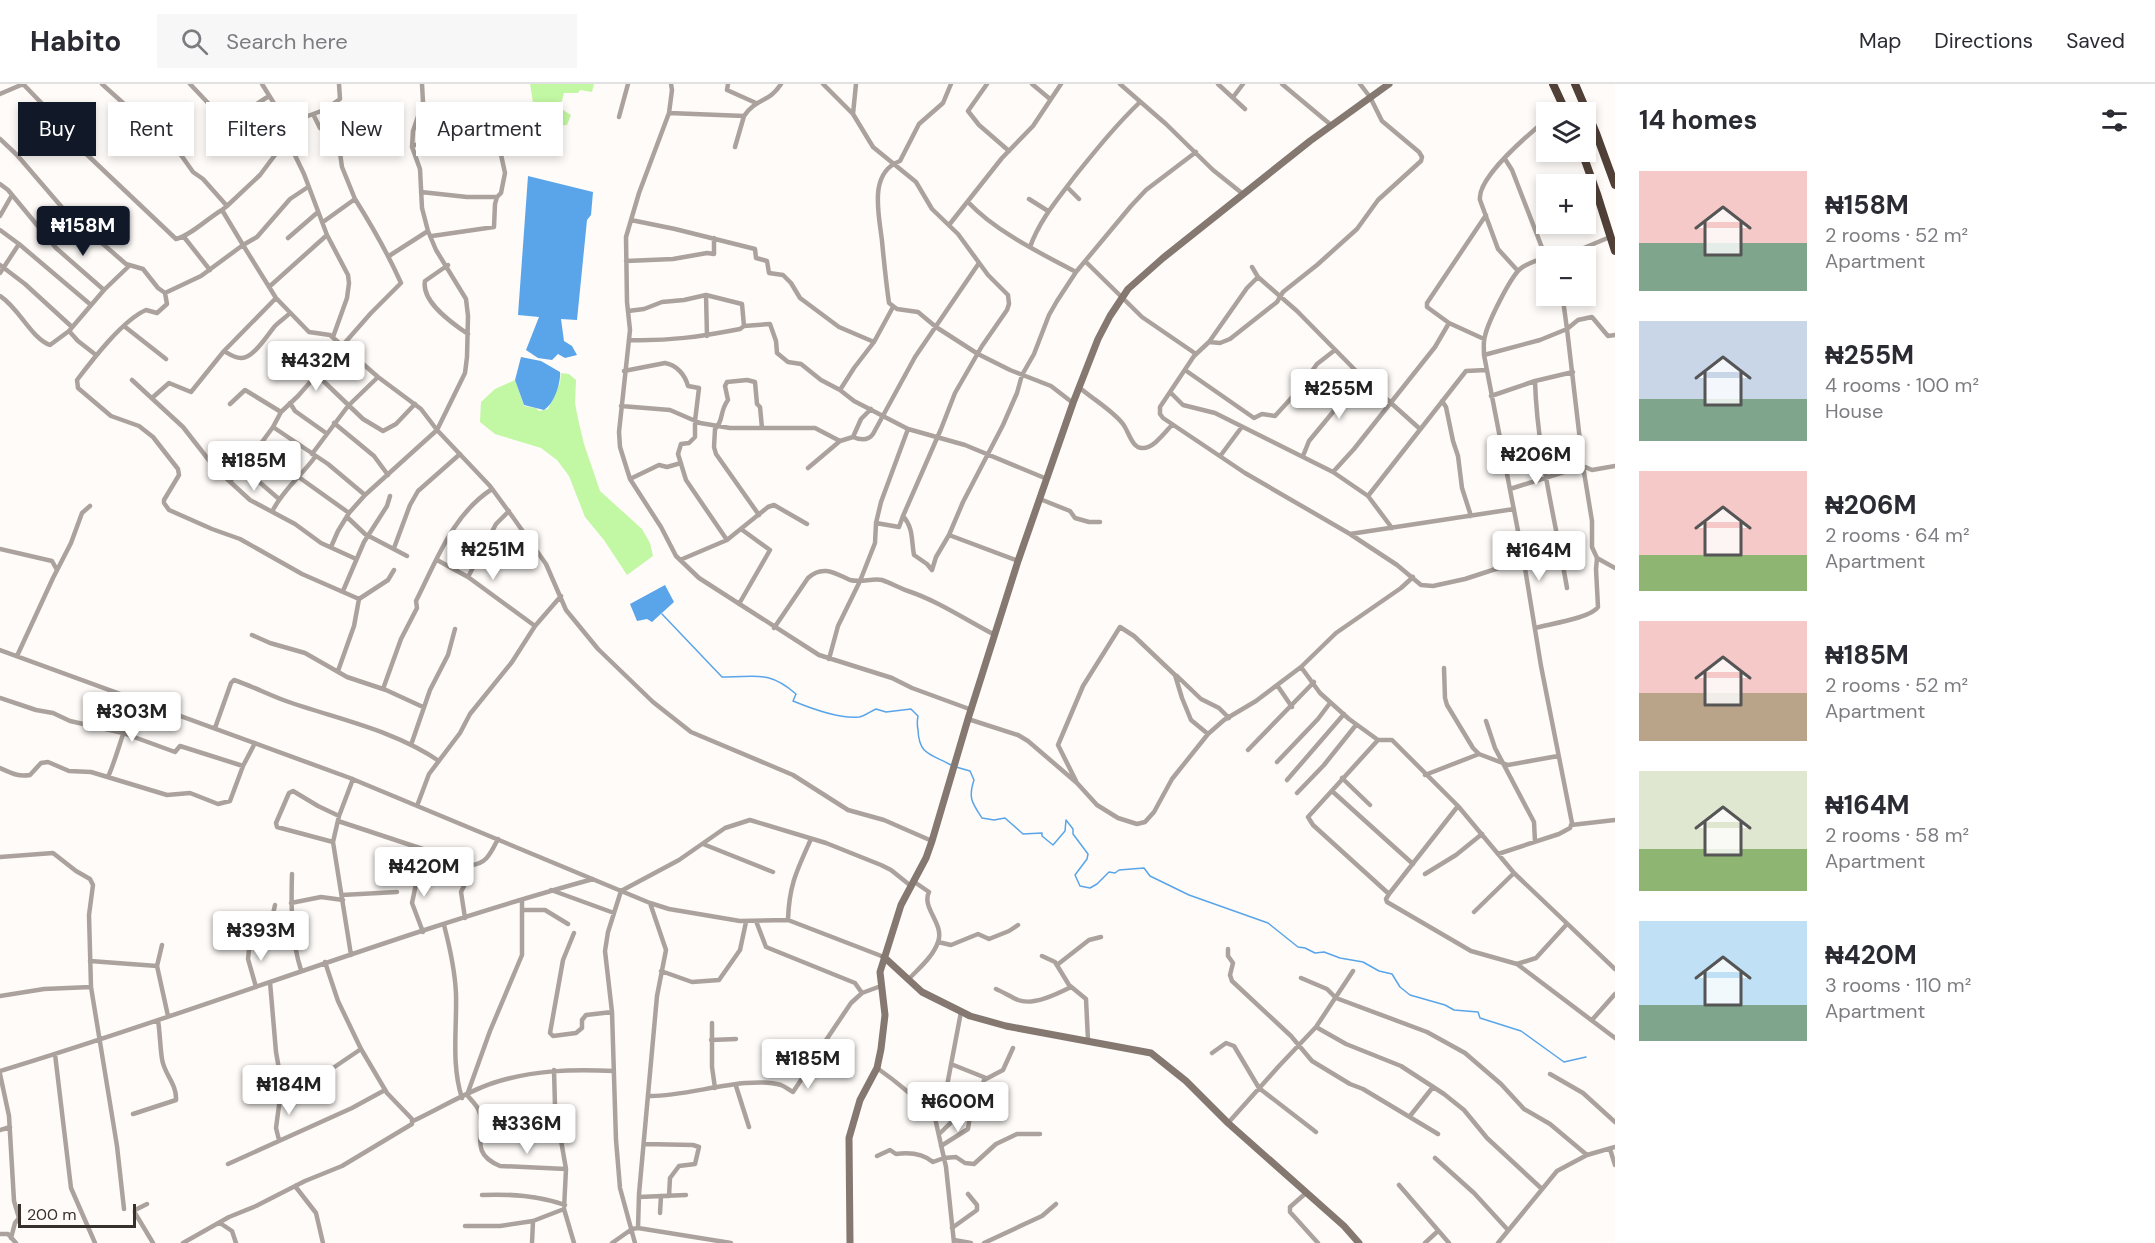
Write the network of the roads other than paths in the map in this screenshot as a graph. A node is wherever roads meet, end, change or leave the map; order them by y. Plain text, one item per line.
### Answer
1 (102, 84) edge
2 (190, 84) edge
3 (262, 84) edge
4 (339, 84) edge
5 (422, 84) edge
6 (628, 84) edge
7 (671, 84) edge
8 (729, 84) edge
9 (781, 84) edge
10 (823, 84) edge
11 (856, 84) edge
12 (951, 84) edge
13 (987, 84) edge
14 (1032, 84) edge
15 (1061, 84) edge
16 (1120, 84) edge
17 (1218, 84) edge
18 (1243, 84) edge
19 (1282, 84) edge
20 (1360, 84) edge
21 (1390, 84) edge
22 (1553, 84) edge
23 (1575, 84) edge
24 (0, 94) edge
25 (269, 96) junction
26 (1234, 96) junction
27 (1370, 97) junction
28 (1050, 99) junction
29 (40, 102) edge
30 (273, 102) edge
31 (422, 102) edge
32 (1140, 102) junction
33 (1561, 102) edge
34 (756, 103) junction
35 (1245, 109) dead end
36 (669, 112) junction
37 (313, 114) junction
38 (852, 114) junction
39 (308, 116) edge
40 (744, 116) junction
41 (619, 117) dead end
42 (416, 122) edge
43 (1331, 125) junction
44 (1536, 128) edge
45 (0, 139) edge
46 (413, 146) junction
47 (416, 146) edge
48 (735, 147) dead end
49 (1009, 151) junction
50 (1196, 152) junction
51 (89, 156) edge
52 (274, 156) edge
53 (295, 156) edge
54 (501, 156) edge
55 (1505, 159) junction
56 (1585, 162) edge
57 (894, 163) junction
58 (1613, 175) edge
59 (0, 184) edge
60 (1615, 185) edge
61 (308, 187) junction
62 (1067, 188) junction
63 (421, 192) junction
64 (1243, 194) junction
65 (12, 195) junction
66 (497, 197) junction
67 (355, 199) junction
68 (1029, 199) dead end
69 (1079, 199) dead end
70 (968, 202) junction
71 (227, 206) junction
72 (222, 210) junction
73 (1048, 211) junction
74 (318, 212) junction
75 (1486, 215) junction
76 (0, 216) edge
77 (631, 220) junction
78 (323, 222) junction
79 (949, 225) junction
80 (0, 230) edge
81 (430, 234) junction
82 (327, 235) junction
83 (184, 237) junction
84 (288, 238) dead end
85 (714, 238) junction
86 (1613, 243) edge
87 (19, 244) junction
88 (243, 245) junction
89 (1543, 246) edge
90 (1596, 246) edge
91 (1030, 247) junction
92 (389, 256) junction
93 (626, 261) junction
94 (979, 262) junction
95 (1086, 262) junction
96 (1536, 263) edge
97 (129, 266) junction
98 (448, 266) junction
99 (2, 267) edge
100 (1251, 267) dead end
101 (210, 270) junction
102 (1518, 271) junction
103 (1076, 272) junction
104 (0, 273) edge
105 (1258, 277) junction
106 (269, 287) junction
107 (104, 290) junction
108 (165, 293) junction
109 (706, 295) junction
110 (0, 296) edge
111 (1121, 297) junction
112 (276, 298) junction
113 (1281, 298) junction
114 (91, 305) junction
115 (1564, 306) edge
116 (893, 307) junction
117 (628, 310) junction
118 (290, 313) junction
119 (1449, 323) junction
120 (124, 326) junction
121 (744, 326) junction
122 (936, 327) junction
123 (71, 329) junction
124 (1567, 329) junction
125 (468, 334) junction
126 (1615, 335) edge
127 (707, 336) junction
128 (333, 337) junction
129 (1484, 339) junction
130 (629, 340) junction
131 (874, 342) junction
132 (1209, 342) junction
133 (344, 345) junction
134 (1335, 350) junction
135 (224, 351) junction
136 (978, 354) junction
137 (1196, 354) junction
138 (96, 355) junction
139 (1484, 356) junction
140 (166, 359) dead end
141 (1185, 370) junction
142 (1486, 370) junction
143 (624, 371) junction
144 (1573, 372) junction
145 (316, 374) junction
146 (1022, 375) junction
147 (378, 377) junction
148 (1362, 377) junction
149 (132, 380) dead end
150 (1535, 381) junction
151 (1080, 388) junction
152 (840, 390) junction
153 (1170, 392) junction
154 (1491, 396) junction
155 (152, 398) junction
156 (1442, 401) junction
157 (1390, 402) junction
158 (290, 403) junction
159 (1073, 403) junction
160 (230, 404) dead end
161 (415, 404) junction
162 (348, 406) junction
163 (621, 406) junction
164 (871, 409) junction
165 (281, 412) junction
166 (883, 414) junction
167 (1254, 418) junction
168 (694, 421) junction
169 (333, 423) junction
170 (1172, 425) junction
171 (719, 426) junction
172 (273, 427) junction
173 (762, 428) junction
174 (1242, 428) junction
175 (908, 429) junction
176 (1420, 429) junction
177 (437, 430) junction
178 (326, 433) junction
179 (853, 437) junction
180 (937, 437) junction
181 (840, 441) junction
182 (460, 454) junction
183 (988, 454) junction
184 (1221, 455) junction
185 (314, 456) junction
186 (1303, 456) junction
187 (681, 463) junction
188 (1583, 466) junction
189 (1615, 466) edge
190 (243, 468) junction
191 (808, 468) dead end
192 (1333, 472) junction
193 (388, 475) junction
194 (1546, 477) junction
195 (300, 478) junction
196 (630, 478) junction
197 (1047, 479) junction
198 (230, 481) junction
199 (492, 489) junction
200 (1510, 489) junction
201 (365, 495) junction
202 (390, 495) dead end
203 (1368, 496) junction
204 (279, 499) junction
205 (1040, 499) junction
206 (90, 506) dead end
207 (273, 510) junction
208 (1514, 510) junction
209 (509, 511) junction
210 (348, 515) junction
211 (759, 515) junction
212 (903, 516) junction
213 (1471, 516) junction
214 (1101, 522) dead end
215 (876, 523) junction
216 (807, 524) dead end
217 (1392, 528) junction
218 (741, 529) junction
219 (1350, 534) junction
220 (949, 535) junction
221 (369, 536) junction
222 (727, 540) junction
223 (331, 548) junction
224 (394, 548) junction
225 (0, 549) edge
226 (406, 556) dead end
227 (1597, 558) junction
228 (356, 559) junction
229 (437, 560) junction
230 (680, 560) junction
231 (1018, 561) junction
232 (1524, 562) junction
233 (1615, 568) edge
234 (57, 570) junction
235 (394, 570) dead end
236 (468, 577) junction
237 (1413, 577) junction
238 (860, 581) junction
239 (1567, 588) dead end
240 (343, 591) junction
241 (561, 596) junction
242 (359, 599) junction
243 (739, 604) junction
244 (535, 626) junction
245 (455, 628) dead end
246 (774, 628) junction
247 (1535, 628) junction
248 (994, 634) junction
249 (252, 636) dead end
250 (0, 650) edge
251 (17, 656) junction
252 (830, 659) junction
253 (1300, 667) junction
254 (1444, 668) dead end
255 (338, 671) junction
256 (1175, 675) junction
257 (1314, 682) junction
258 (1277, 685) junction
259 (383, 689) junction
260 (0, 698) edge
261 (137, 700) junction
262 (1330, 703) junction
263 (423, 707) junction
264 (1292, 707) junction
265 (972, 710) junction
266 (1344, 714) junction
267 (1229, 718) junction
268 (968, 719) junction
269 (1486, 722) dead end
270 (1356, 725) junction
271 (215, 728) junction
272 (123, 733) junction
273 (1208, 734) junction
274 (1378, 740) junction
275 (255, 743) junction
276 (411, 745) junction
277 (1248, 750) dead end
278 (1479, 754) junction
279 (1558, 756) junction
280 (439, 760) junction
281 (1277, 762) dead end
282 (1504, 765) junction
283 (243, 766) junction
284 (0, 768) edge
285 (1425, 775) junction
286 (108, 777) junction
287 (1342, 778) junction
288 (353, 780) junction
289 (1287, 780) dead end
290 (1077, 783) junction
291 (1332, 791) junction
292 (1297, 793) dead end
293 (1370, 805) dead end
294 (417, 806) junction
295 (1458, 806) junction
296 (338, 818) junction
297 (1615, 820) edge
298 (1571, 825) junction
299 (1482, 834) junction
300 (498, 839) junction
301 (811, 839) junction
302 (932, 841) junction
303 (333, 842) junction
304 (1535, 842) junction
305 (703, 843) junction
306 (1498, 854) junction
307 (0, 857) edge
308 (1413, 864) junction
309 (420, 865) dead end
310 (773, 872) dead end
311 (1514, 873) junction
312 (292, 874) dead end
313 (1425, 874) dead end
314 (593, 879) junction
315 (467, 880) dead end
316 (912, 883) junction
317 (551, 890) junction
318 (621, 891) junction
319 (397, 892) dead end
320 (1389, 894) junction
321 (342, 898) junction
322 (522, 900) junction
323 (291, 903) junction
324 (650, 903) junction
325 (275, 905) dead end
326 (522, 910) junction
327 (1474, 912) dead end
328 (614, 914) junction
329 (465, 918) junction
330 (788, 920) junction
331 (756, 921) junction
332 (746, 922) junction
333 (568, 924) dead end
334 (1567, 924) junction
335 (444, 925) junction
336 (1018, 925) dead end
337 (263, 930) junction
338 (423, 932) junction
339 (574, 933) dead end
340 (1101, 936) dead end
341 (294, 938) junction
342 (938, 942) junction
343 (162, 945) dead end
344 (1228, 949) dead end
345 (351, 955) junction
346 (1042, 956) dead end
347 (884, 957) junction
348 (90, 961) junction
349 (324, 962) junction
350 (1517, 963) junction
351 (1057, 965) junction
352 (157, 966) junction
353 (1615, 969) edge
354 (301, 970) junction
355 (661, 971) junction
356 (1353, 971) dead end
357 (1301, 978) dead end
358 (908, 980) junction
359 (270, 982) junction
360 (881, 986) junction
361 (91, 987) junction
362 (256, 987) junction
363 (1071, 987) junction
364 (996, 989) dead end
365 (862, 993) junction
366 (1615, 994) edge
367 (0, 996) edge
368 (1336, 998) junction
369 (612, 1012) junction
370 (961, 1012) junction
371 (168, 1016) junction
372 (158, 1020) junction
373 (1592, 1020) junction
374 (712, 1023) dead end
375 (1316, 1027) junction
376 (1615, 1038) edge
377 (99, 1039) junction
378 (736, 1039) dead end
379 (711, 1040) junction
380 (1088, 1040) junction
381 (1299, 1044) junction
382 (1013, 1048) dead end
383 (361, 1049) junction
384 (1212, 1053) dead end
385 (55, 1054) junction
386 (951, 1064) junction
387 (877, 1068) junction
388 (555, 1070) junction
389 (614, 1071) junction
390 (0, 1073) edge
391 (1550, 1074) dead end
392 (986, 1078) junction
393 (736, 1086) junction
394 (1433, 1087) junction
395 (715, 1088) junction
396 (1259, 1088) junction
397 (290, 1090) junction
398 (385, 1090) junction
399 (464, 1096) junction
400 (649, 1096) junction
401 (940, 1106) junction
402 (971, 1110) junction
403 (133, 1114) dead end
404 (934, 1115) junction
405 (959, 1115) junction
406 (1410, 1116) junction
407 (413, 1121) junction
408 (1615, 1122) edge
409 (1228, 1124) junction
410 (10, 1127) junction
411 (749, 1127) dead end
412 (0, 1130) edge
413 (1316, 1132) dead end
414 (939, 1134) junction
415 (1040, 1134) dead end
416 (1438, 1134) dead end
417 (279, 1140) junction
418 (644, 1144) junction
419 (941, 1146) junction
420 (1613, 1148) edge
421 (1587, 1155) junction
422 (877, 1156) dead end
423 (944, 1158) junction
424 (1435, 1158) dead end
425 (228, 1164) dead end
426 (1615, 1165) edge
427 (566, 1169) junction
428 (1399, 1185) dead end
429 (294, 1186) junction
430 (1542, 1189) junction
431 (1306, 1192) junction
432 (968, 1194) dead end
433 (482, 1195) dead end
434 (686, 1195) dead end
435 (661, 1196) junction
436 (669, 1196) junction
437 (639, 1197) junction
438 (147, 1204) dead end
439 (1056, 1204) dead end
440 (564, 1207) junction
441 (124, 1209) dead end
442 (660, 1213) dead end
443 (533, 1221) junction
444 (220, 1223) junction
445 (465, 1226) dead end
446 (952, 1228) junction
447 (635, 1229) junction
448 (1508, 1229) junction
449 (1438, 1231) junction
450 (0, 1234) edge
451 (11, 1238) junction
452 (954, 1242) edge
453 (16, 1243) edge
454 (95, 1243) edge
455 (153, 1243) edge
456 (183, 1243) edge
457 (236, 1243) edge
458 (323, 1243) edge
459 (532, 1243) edge
460 (574, 1243) edge
461 (612, 1243) edge
462 (635, 1243) edge
463 (731, 1243) edge
464 (850, 1243) edge
465 (971, 1243) edge
466 (984, 1243) edge
467 (1318, 1243) edge
468 (1359, 1243) edge
469 (1425, 1243) edge
470 (1449, 1243) edge
471 (1498, 1243) edge

1 - 71 street
2 - 25 street
3 - 25 street
4 - 37 street
5 - 31 street
6 - 41 street
7 - 36 street
8 - 34 street
9 - 34 street
10 - 38 street
11 - 38 street
12 - 57 street
13 - 49 street
14 - 28 street
15 - 28 street
16 - 32 street
17 - 26 street
18 - 26 street
19 - 43 street
20 - 27 street
21 - 27 main road
22 - 33 highway
23 - 58 highway
24 - 29 street
25 - 30 street
26 - 35 street
27 - 43 main road
27 - 113 street
28 - 49 street
32 - 50 street
32 - 62 street
34 - 40 street
36 - 40 street
36 - 77 street
37 - 39 street
37 - 67 street
38 - 57 street
40 - 48 street
42 - 46 street
43 - 64 main road
44 - 55 street
45 - 97 street
46 - 47 street
46 - 63 street
49 - 70 street
50 - 64 street
50 - 95 street
51 - 83 street
52 - 71 street
53 - 61 street
54 - 66 street
55 - 75 street
55 - 89 street
56 - 86 highway
57 - 79 street
57 - 116 street
58 - 60 highway
59 - 65 street
61 - 74 street
61 - 88 street
62 - 69 street
62 - 73 street
63 - 66 street
63 - 81 street
64 - 111 main road
65 - 76 street
65 - 107 street
66 - 81 street
67 - 78 street
67 - 92 street
68 - 73 street
70 - 79 street
70 - 91 street
71 - 72 street
72 - 83 street
72 - 88 street
73 - 91 street
74 - 78 street
74 - 84 street
75 - 102 street
75 - 119 street
77 - 85 street
77 - 93 street
78 - 82 street
79 - 94 street
80 - 87 street
81 - 92 street
81 - 98 street
82 - 106 street
82 - 128 street
83 - 101 street
85 - 93 street
85 - 131 street
86 - 90 street
87 - 99 street
87 - 114 street
88 - 101 street
88 - 106 street
91 - 103 street
92 - 133 street
93 - 117 street
94 - 122 street
94 - 136 street
95 - 103 street
95 - 111 street
96 - 102 street
97 - 107 street
97 - 108 street
98 - 125 street
98 - 125 street
99 - 104 street
99 - 123 street
100 - 105 street
101 - 108 street
102 - 129 street
103 - 146 street
105 - 113 street
105 - 132 street
106 - 112 street
107 - 114 street
108 - 120 street
109 - 117 street
109 - 121 street
109 - 127 street
110 - 123 street
111 - 137 street
111 - 151 main road
112 - 118 street
112 - 135 street
113 - 132 street
113 - 134 street
114 - 123 street
115 - 124 street
116 - 122 street
116 - 131 street
117 - 130 street
118 - 128 street
118 - 135 street
119 - 129 street
119 - 157 street
120 - 138 street
120 - 140 street
121 - 127 street
121 - 152 street
122 - 136 street
122 - 166 street
123 - 138 street
124 - 126 street
124 - 139 street
124 - 144 street
125 - 177 street
127 - 130 street
128 - 133 street
129 - 139 street
130 - 143 street
131 - 152 street
132 - 137 street
133 - 145 street
133 - 147 street
134 - 148 street
134 - 167 street
135 - 155 street
136 - 146 street
136 - 180 street
137 - 141 street
138 - 240 street
139 - 142 street
141 - 153 street
141 - 167 street
142 - 154 street
142 - 156 street
143 - 163 street
143 - 168 street
144 - 150 street
144 - 188 street
145 - 158 street
145 - 162 street
146 - 159 street
146 - 183 street
147 - 161 street
147 - 162 street
148 - 157 street
148 - 186 street
149 - 155 street
150 - 154 street
150 - 194 street
151 - 159 main road
151 - 170 street
152 - 164 street
153 - 170 street
153 - 174 street
154 - 200 street
155 - 198 street
156 - 176 street
156 - 213 street
157 - 176 street
157 - 192 street
158 - 165 street
158 - 178 street
159 - 197 main road
160 - 165 street
161 - 162 street
161 - 177 street
162 - 169 street
163 - 168 street
163 - 196 street
164 - 166 street
164 - 179 street
165 - 172 street
166 - 175 street
166 - 179 street
167 - 174 street
168 - 171 street
168 - 187 street
169 - 178 street
169 - 193 street
170 - 184 street
171 - 173 street
171 - 173 street
171 - 211 street
172 - 185 street
172 - 190 street
173 - 181 street
174 - 184 street
174 - 186 street
175 - 180 street
175 - 215 street
176 - 203 street
177 - 182 street
177 - 193 street
178 - 185 street
179 - 181 street
180 - 183 street
180 - 212 street
181 - 191 street
182 - 199 street
182 - 224 street
183 - 197 street
183 - 220 street
184 - 219 street
185 - 195 street
185 - 201 street
186 - 192 street
187 - 196 street
187 - 222 street
188 - 189 street
188 - 194 street
188 - 227 street
190 - 198 street
190 - 204 street
192 - 203 street
193 - 201 street
194 - 200 street
194 - 239 street
195 - 204 street
195 - 210 street
196 - 230 street
197 - 205 main road
198 - 207 street
199 - 209 street
199 - 229 street
200 - 208 street
201 - 210 street
202 - 221 street
203 - 217 street
204 - 207 street
205 - 214 street
205 - 231 main road
206 - 234 street
207 - 223 street
208 - 213 street
208 - 232 street
209 - 236 street
209 - 241 street
210 - 221 street
210 - 223 street
211 - 216 street
211 - 218 street
212 - 215 street
212 - 220 street
213 - 217 street
215 - 238 street
217 - 219 street
218 - 222 street
218 - 243 street
219 - 237 street
220 - 231 street
221 - 224 street
221 - 228 street
222 - 230 street
223 - 228 street
224 - 226 street
225 - 234 street
227 - 233 street
227 - 247 street
228 - 240 street
229 - 236 street
229 - 259 street
230 - 243 street
231 - 248 main road
232 - 237 street
232 - 247 street
234 - 251 street
235 - 242 street
236 - 244 street
237 - 253 street
238 - 246 street
238 - 248 street
238 - 252 street
240 - 242 street
241 - 244 street
241 - 302 street
242 - 255 street
243 - 246 street
244 - 280 street
245 - 263 street
246 - 252 street
247 - 279 street
248 - 265 main road
249 - 255 street
250 - 251 street
251 - 261 street
252 - 265 street
253 - 257 street
253 - 258 street
254 - 278 street
255 - 259 street
256 - 267 street
256 - 273 street
256 - 290 street
257 - 262 street
257 - 264 street
258 - 264 street
258 - 267 street
259 - 263 street
260 - 272 street
261 - 271 street
261 - 272 street
262 - 266 street
262 - 281 street
263 - 276 street
264 - 277 street
265 - 268 main road
266 - 270 street
266 - 289 street
267 - 273 street
268 - 290 street
268 - 302 main road
269 - 282 street
270 - 274 street
270 - 292 street
271 - 275 street
271 - 276 street
272 - 283 street
272 - 286 street
273 - 290 street
274 - 285 street
274 - 287 street
275 - 283 street
275 - 288 street
276 - 280 street
278 - 282 street
278 - 285 street
279 - 282 street
279 - 298 street
280 - 294 street
282 - 304 street
283 - 286 street
284 - 286 street
285 - 295 street
287 - 291 street
287 - 293 street
288 - 294 street
288 - 296 street
291 - 308 street
291 - 320 street
294 - 300 street
295 - 299 street
295 - 308 street
296 - 300 street
296 - 303 street
296 - 303 street
297 - 298 street
298 - 304 street
299 - 306 street
299 - 313 street
300 - 314 street
301 - 305 street
301 - 316 street
301 - 330 street
302 - 316 main road
303 - 321 street
304 - 306 street
305 - 310 street
305 - 318 street
306 - 311 street
307 - 348 street
308 - 320 street
309 - 338 street
311 - 327 street
311 - 334 street
312 - 323 street
314 - 317 street
314 - 318 street
315 - 329 street
316 - 342 street
316 - 347 main road
317 - 322 street
317 - 328 street
318 - 324 street
318 - 328 street
319 - 321 street
320 - 350 street
321 - 323 street
321 - 345 street
322 - 326 street
322 - 329 street
323 - 341 street
324 - 332 street
324 - 355 street
325 - 337 street
326 - 333 street
326 - 399 street
328 - 369 street
329 - 335 street
330 - 331 street
330 - 347 street
331 - 332 street
331 - 365 street
332 - 355 street
334 - 350 street
334 - 353 street
335 - 338 street
335 - 399 street
336 - 342 street
337 - 341 street
337 - 362 street
338 - 345 street
339 - 369 street
340 - 351 street
341 - 354 street
342 - 358 street
343 - 352 street
344 - 381 street
345 - 349 street
346 - 351 street
347 - 358 main road
347 - 360 main road
348 - 352 street
348 - 361 street
349 - 354 street
349 - 383 street
350 - 373 street
351 - 363 street
352 - 371 street
354 - 359 street
355 - 400 street
356 - 368 street
357 - 368 street
358 - 370 main road
359 - 362 street
359 - 397 street
360 - 365 street
360 - 387 main road
361 - 367 street
361 - 377 street
362 - 371 street
363 - 364 street
363 - 380 street
365 - 393 street
366 - 373 street
368 - 375 street
368 - 421 street
369 - 389 street
370 - 380 main road
370 - 386 street
371 - 372 street
372 - 377 street
372 - 403 street
373 - 376 street
374 - 379 street
375 - 381 street
375 - 394 street
377 - 385 street
377 - 441 street
378 - 379 street
379 - 395 street
380 - 409 main road
381 - 396 street
381 - 406 street
382 - 392 street
383 - 397 street
383 - 398 street
384 - 396 street
385 - 390 street
385 - 454 street
386 - 392 street
386 - 401 street
387 - 404 street
387 - 464 main road
388 - 389 street
388 - 399 street
388 - 427 street
389 - 447 street
390 - 410 street
391 - 408 street
392 - 402 street
393 - 395 street
393 - 411 street
394 - 406 street
394 - 430 street
395 - 400 street
396 - 409 street
396 - 413 street
397 - 417 street
398 - 407 street
398 - 417 street
399 - 407 street
399 - 427 street
400 - 418 street
401 - 404 street
401 - 405 street
402 - 405 street
402 - 419 street
404 - 414 street
405 - 414 street
406 - 416 street
407 - 429 street
409 - 431 main road
410 - 412 street
410 - 451 street
414 - 419 street
415 - 423 street
417 - 425 street
418 - 436 street
418 - 437 street
419 - 423 street
420 - 421 street
420 - 426 street
421 - 430 street
422 - 423 street
423 - 446 street
424 - 448 street
427 - 440 street
428 - 449 street
429 - 444 street
429 - 458 street
430 - 448 street
431 - 467 street
431 - 468 main road
432 - 446 street
433 - 440 street
434 - 436 street
435 - 436 street
435 - 437 street
435 - 442 street
437 - 447 street
438 - 455 street
439 - 466 street
440 - 443 street
440 - 460 street
443 - 445 street
443 - 459 street
444 - 456 street
444 - 457 street
446 - 452 street
447 - 461 street
447 - 462 street
447 - 463 street
448 - 471 street
449 - 469 street
449 - 470 street
450 - 451 street
451 - 453 street
452 - 465 street

